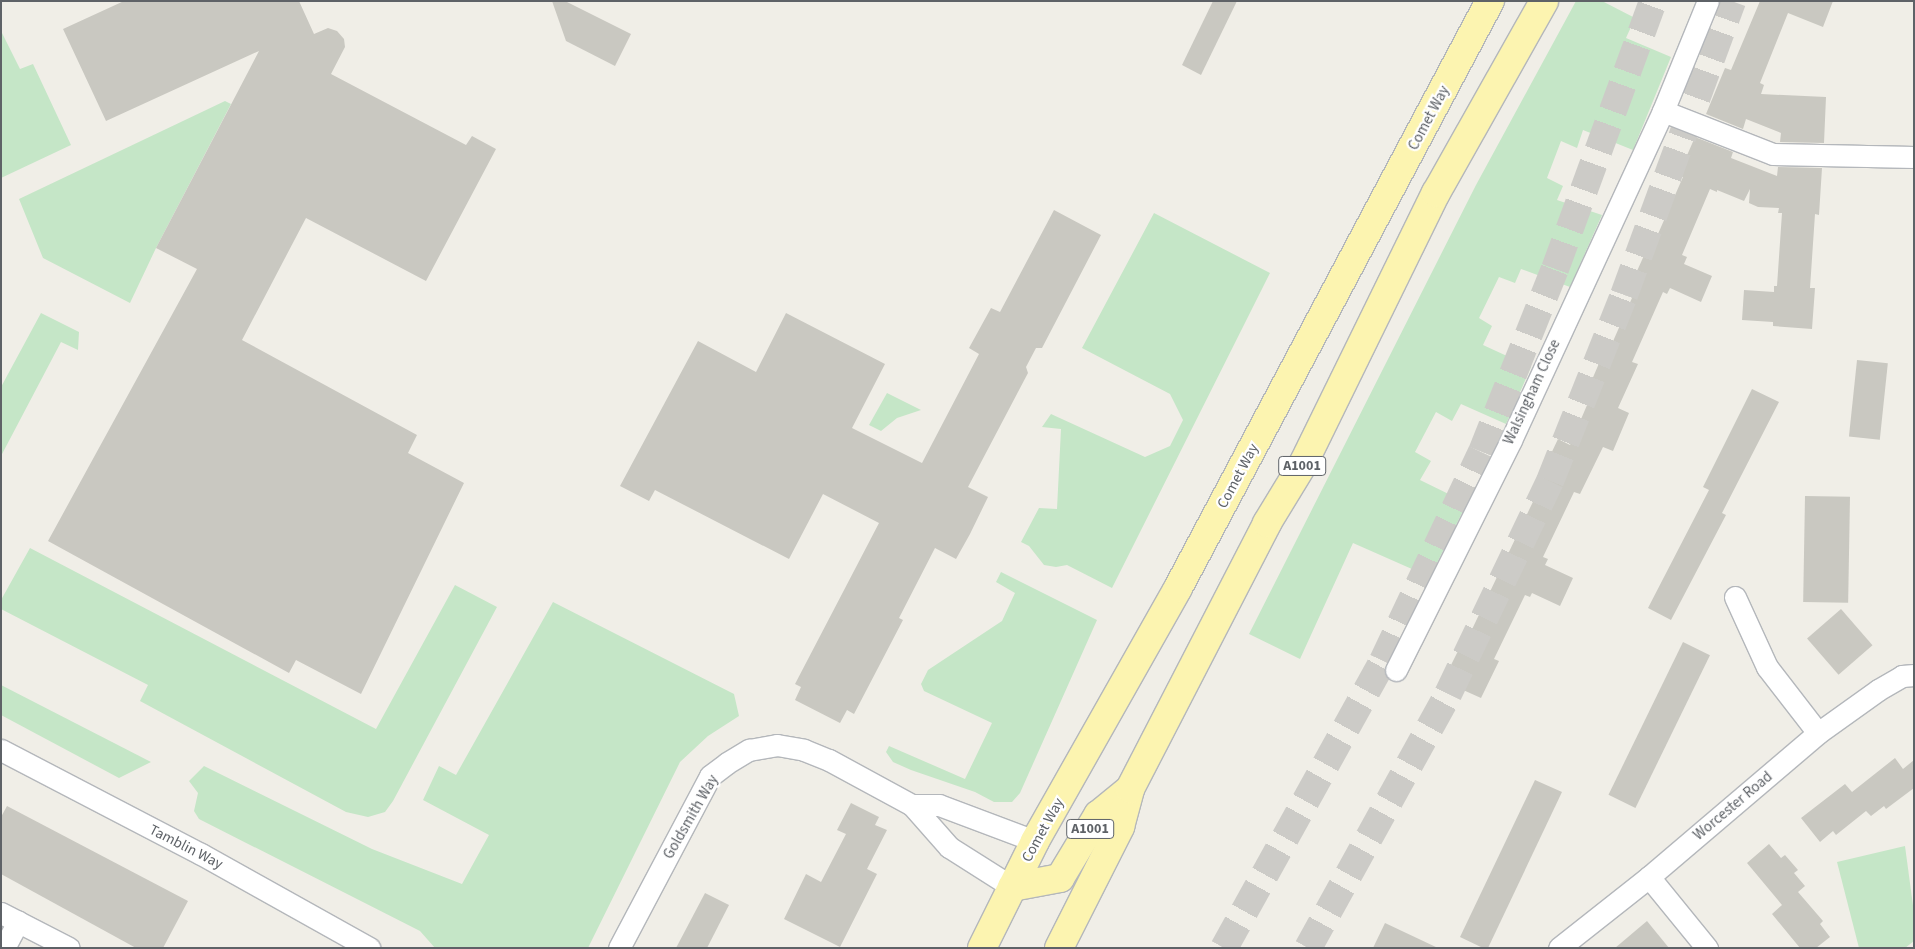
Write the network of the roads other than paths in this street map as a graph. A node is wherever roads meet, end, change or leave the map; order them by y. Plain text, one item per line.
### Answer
1 (1490, 1) edge
2 (1544, 1) edge
3 (1708, 1) edge
4 (1663, 111) junction
5 (1914, 157) edge
6 (1735, 597) dead end
7 (1396, 670) dead end
8 (1914, 675) edge
9 (1818, 733) junction
10 (1, 750) edge
11 (1130, 789) junction
12 (912, 805) junction
13 (1035, 841) junction
14 (1649, 877) junction
15 (1060, 878) junction
16 (1012, 886) junction
17 (10, 917) edge
18 (1063, 940) edge
19 (4, 948) edge
20 (70, 948) edge
21 (369, 948) edge
22 (619, 948) edge
23 (982, 948) edge
24 (1559, 948) edge
25 (1707, 948) edge

1 - 13 main road, Comet Way / A1001
2 - 11 main road, A1001
3 - 4 street, Walsingham Close
4 - 5 street
4 - 7 street, Walsingham Close
6 - 9 street
8 - 9 street, Worcester Road
9 - 14 street, Worcester Road
10 - 21 street, Tamblin Way
11 - 15 main road, A1001
11 - 18 main road, A1001
12 - 13 street, Goldsmith Way
12 - 16 street, Goldsmith Way
12 - 22 street, Goldsmith Way
13 - 15 main road, A1001
13 - 16 main road, Comet Way / A1001
14 - 24 street, Worcester Road
14 - 25 street
15 - 16 main road
15 - 18 main road, A1001
16 - 23 main road, Comet Way / A1001
17 - 19 street
17 - 20 street

